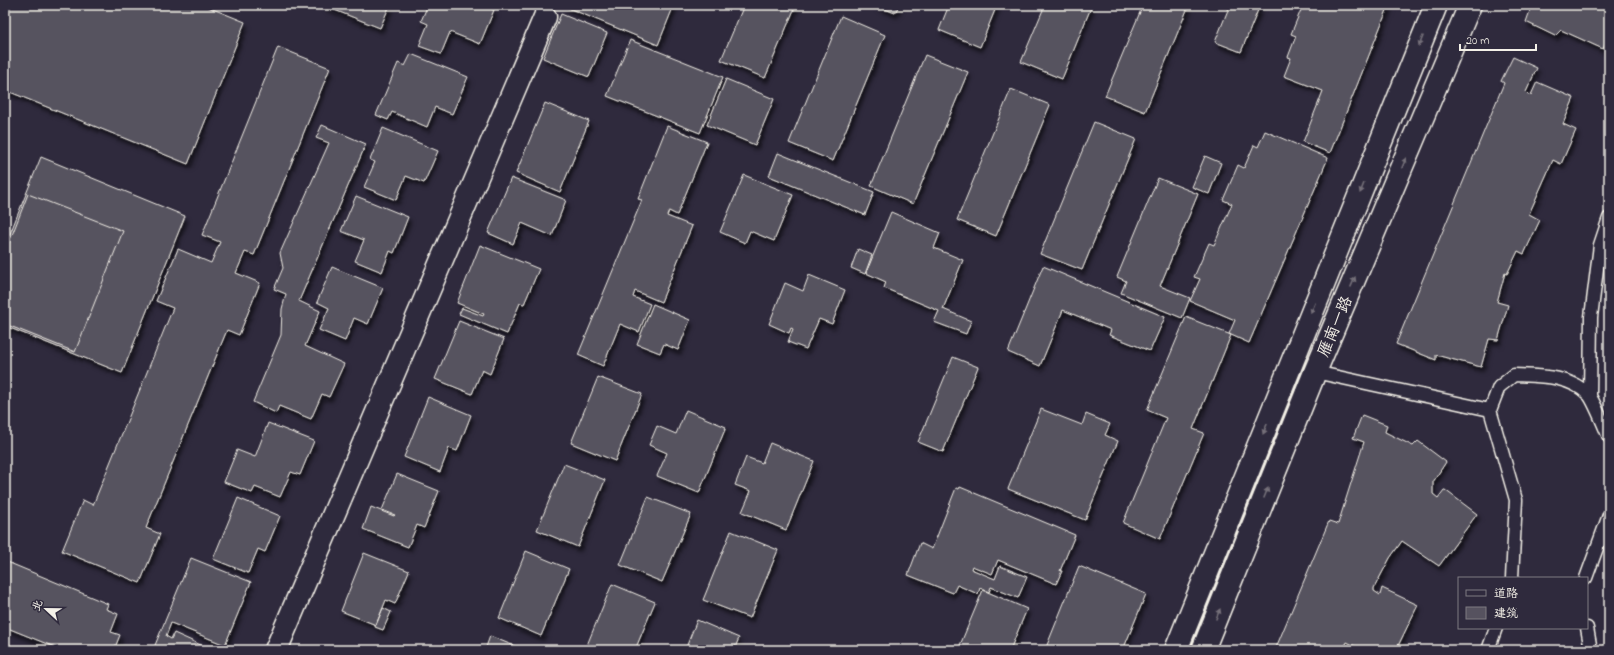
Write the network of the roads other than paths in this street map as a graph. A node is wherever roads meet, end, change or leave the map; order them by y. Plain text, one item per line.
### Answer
1 (1436, 5) edge
2 (1470, 5) edge
3 (545, 17) dead end
4 (1609, 218) edge
5 (1315, 372) junction
6 (1590, 396) junction
7 (1490, 410) junction
8 (1609, 437) edge
9 (1609, 515) edge
10 (1512, 577) edge
11 (1586, 577) edge
12 (1496, 629) edge
13 (1587, 629) edge
14 (276, 650) edge
15 (1176, 650) edge
16 (1203, 650) edge
17 (1488, 650) edge
18 (1591, 650) edge

1 -> 15 main road, 雁南一路
5 -> 2 main road, 雁南一路
3 - 14 main road
4 - 6 lane
5 - 7 lane
16 -> 5 main road, 雁南一路
6 - 7 lane
6 - 8 lane
7 - 10 lane
9 - 11 lane
12 - 17 lane
13 - 18 lane

